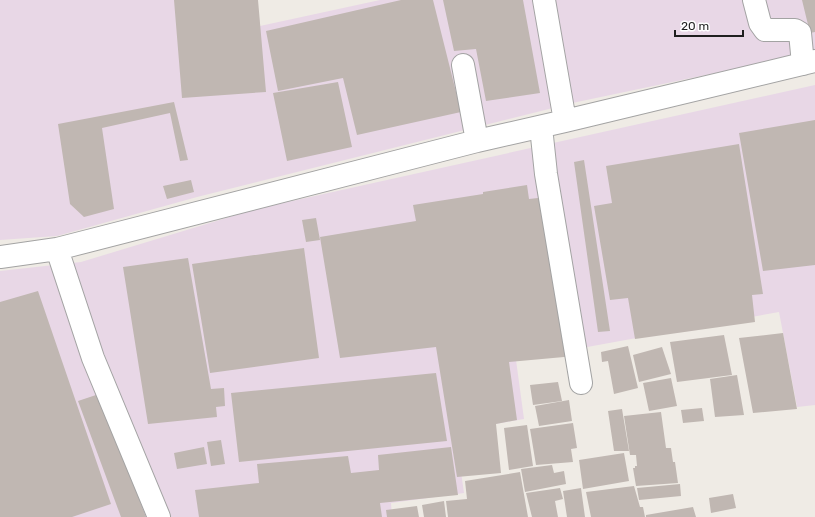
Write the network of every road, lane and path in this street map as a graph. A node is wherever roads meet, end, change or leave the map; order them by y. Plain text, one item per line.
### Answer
1 (544, 0) edge
2 (754, 0) edge
3 (809, 63) edge
4 (463, 65) dead end
5 (564, 121) junction
6 (541, 127) junction
7 (477, 141) junction
8 (57, 249) junction
9 (0, 257) edge
10 (581, 383) dead end
11 (159, 517) edge

1 - 5 lane
2 - 3 lane
3 - 5 lane
4 - 7 lane
5 - 6 lane
6 - 7 lane
6 - 10 lane
7 - 8 lane
8 - 9 lane
8 - 11 lane

